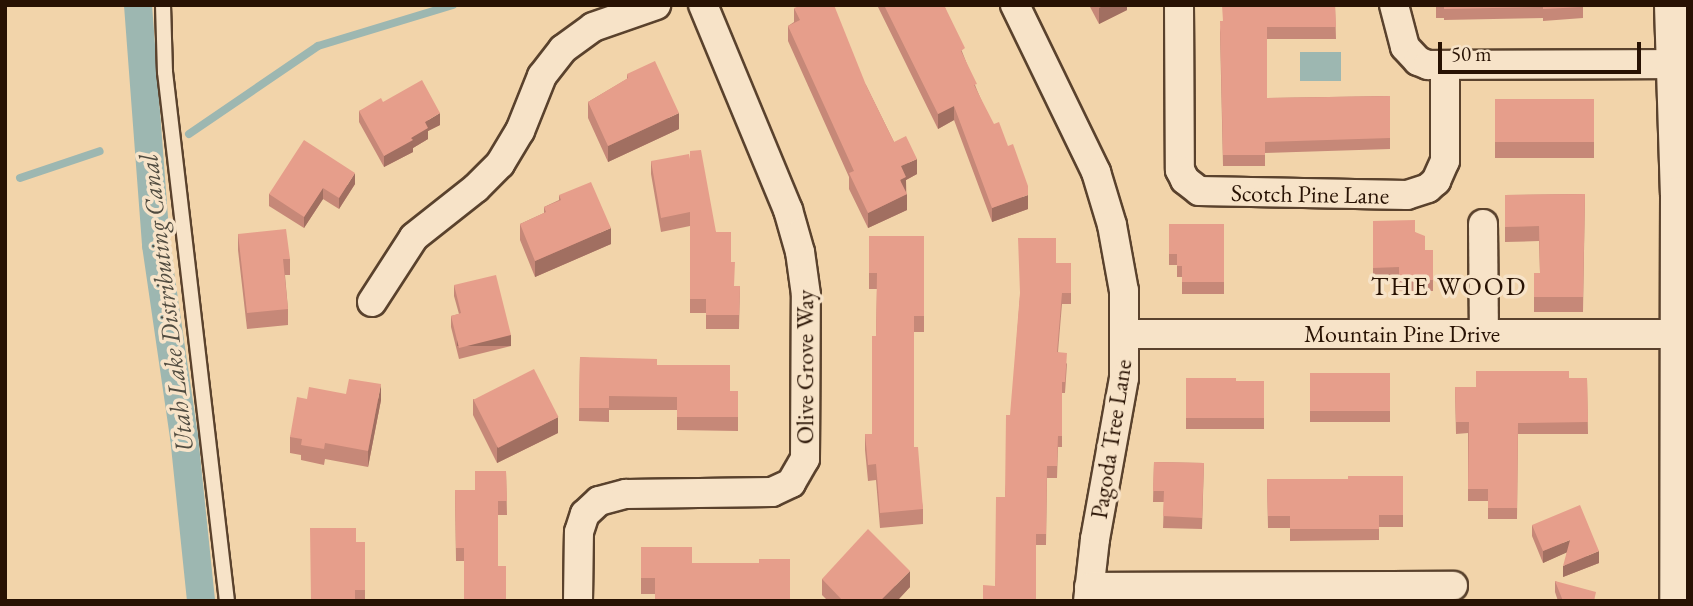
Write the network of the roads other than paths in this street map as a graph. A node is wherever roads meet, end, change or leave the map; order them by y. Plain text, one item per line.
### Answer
1 (163, 5) edge
2 (656, 5) edge
3 (703, 5) edge
4 (1016, 5) edge
5 (1179, 5) edge
6 (1394, 5) edge
7 (1672, 5) edge
8 (1676, 64) junction
9 (1445, 66) junction
10 (1683, 194) edge
11 (1483, 223) dead end
12 (372, 302) dead end
13 (1126, 334) junction
14 (1483, 334) junction
15 (1677, 334) junction
16 (1453, 586) dead end
17 (1088, 594) edge
18 (227, 601) edge
19 (578, 601) edge
20 (1677, 601) edge

1 - 18 lane
2 - 12 street
3 - 19 street, Olive Grove Way
4 - 13 street, Pagoda Tree Lane
5 - 9 street, Scotch Pine Lane
6 - 9 street
7 - 8 street
8 - 9 street
8 - 10 street
10 - 15 street
11 - 14 street
13 - 14 street, Mountain Pine Drive
13 - 17 street, Pagoda Tree Lane
14 - 15 street, Mountain Pine Drive
15 - 20 street
16 - 17 street

